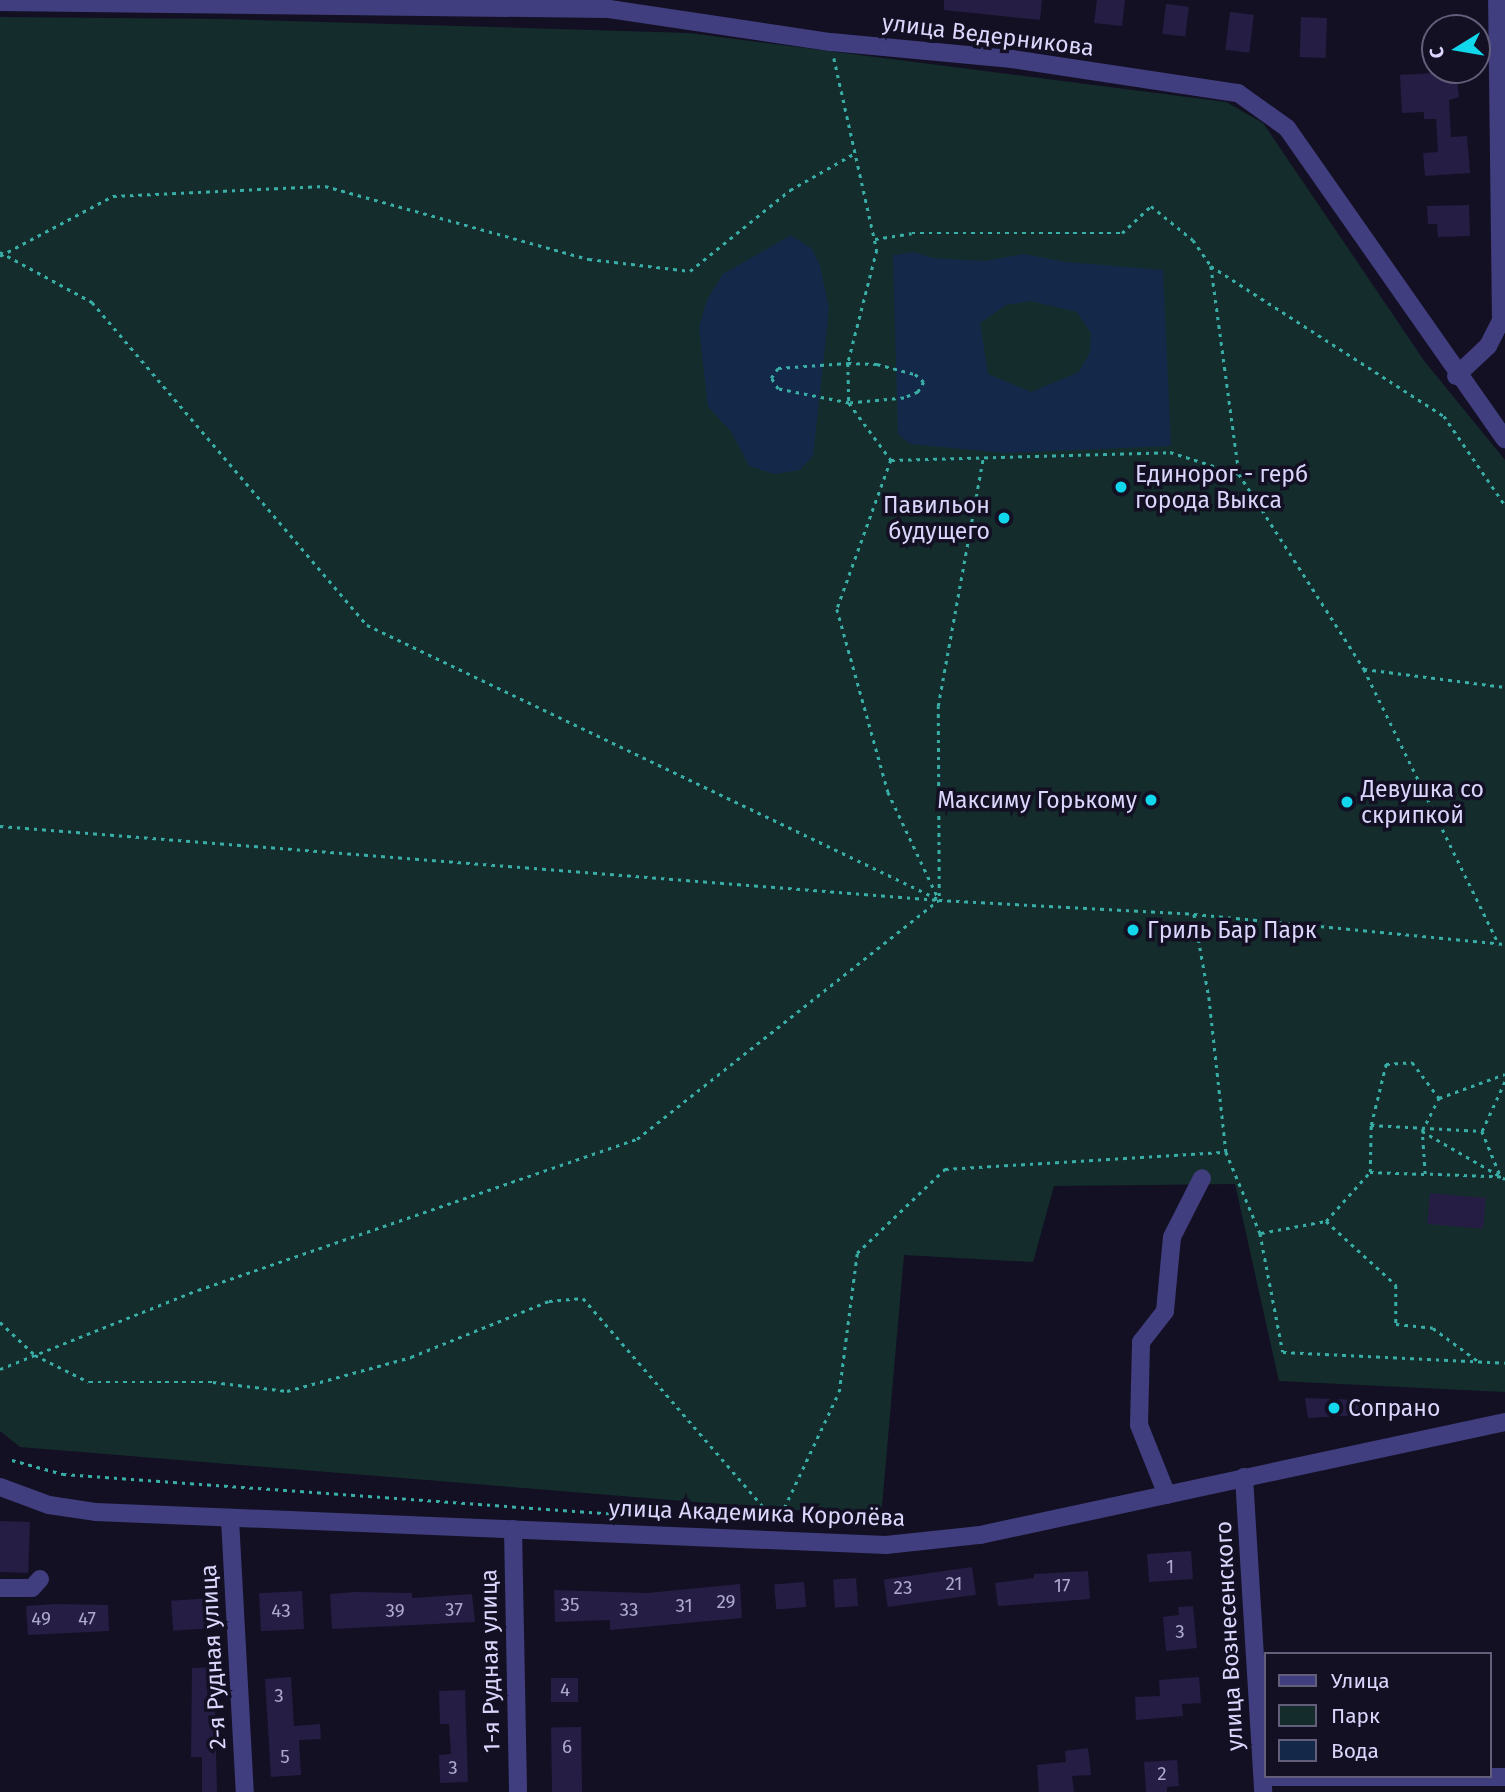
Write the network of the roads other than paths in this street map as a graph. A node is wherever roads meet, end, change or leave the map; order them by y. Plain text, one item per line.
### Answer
1 (1497, 0) edge
2 (0, 2) edge
3 (1457, 376) junction
4 (1505, 439) edge
5 (1202, 1178) dead end
6 (1505, 1422) edge
7 (1244, 1477) junction
8 (0, 1488) edge
9 (1167, 1494) junction
10 (230, 1519) junction
11 (513, 1529) junction
12 (40, 1579) dead end
13 (0, 1588) edge
14 (1470, 1778) edge
15 (1263, 1784) edge
16 (245, 1792) edge
17 (518, 1792) edge

1 - 3 street
2 - 3 street, улица Ведерникова
3 - 4 street, улица Ведерникова
5 - 9 street
6 - 7 street, улица Академика Королёва
7 - 9 street, улица Академика Королёва
7 - 15 street, улица Вознесенского
8 - 10 street, улица Академика Королёва
9 - 11 street, улица Академика Королёва
10 - 11 street, улица Академика Королёва
10 - 16 street, 2-я Рудная улица
11 - 17 street, 1-я Рудная улица
12 - 13 street
14 - 15 street

